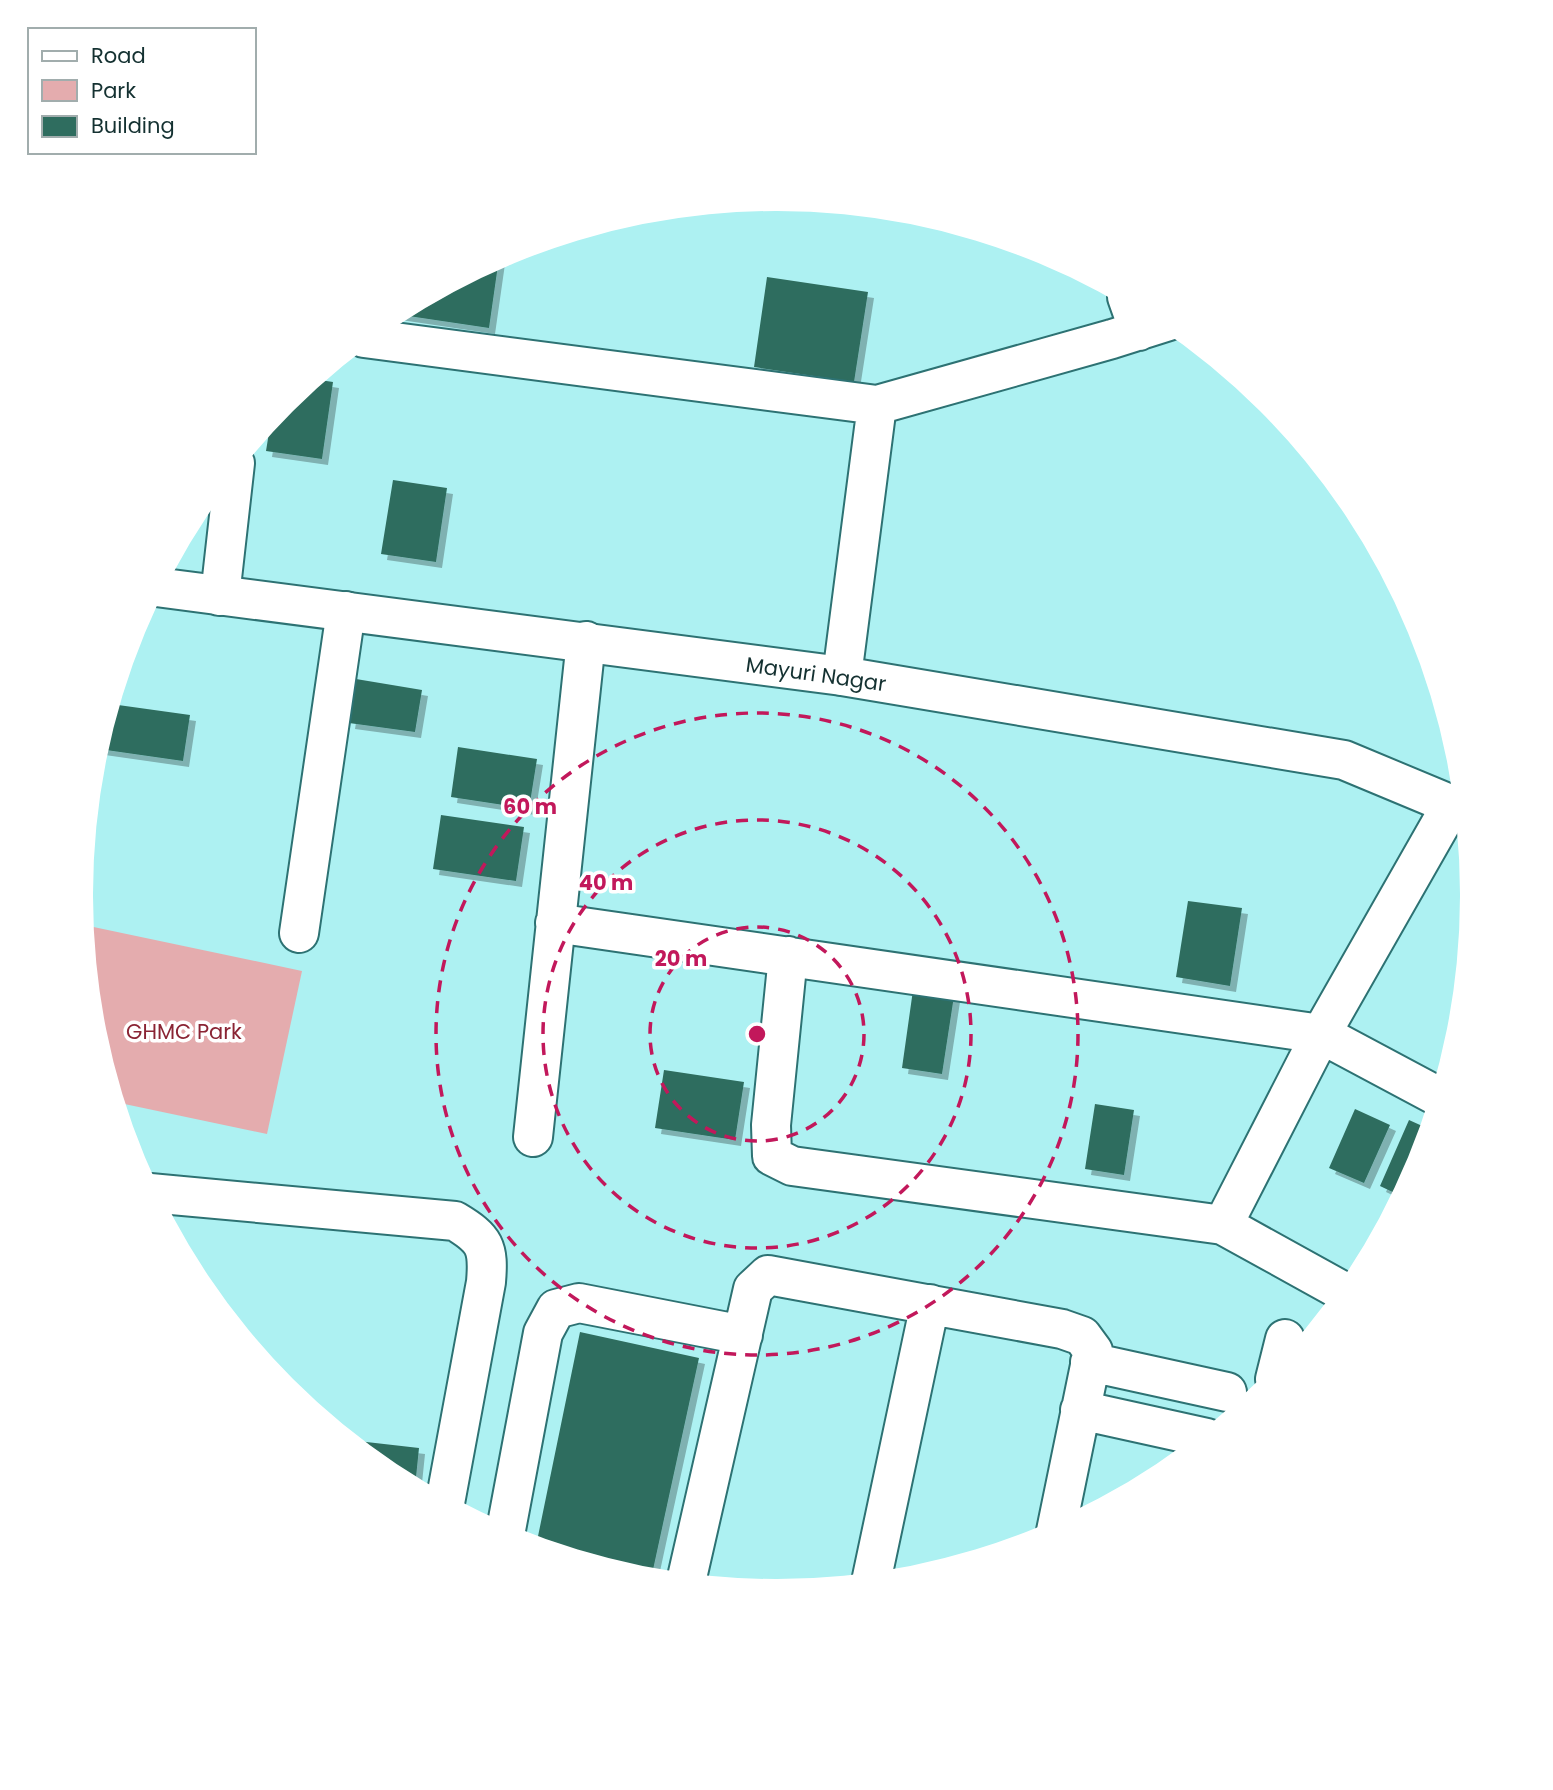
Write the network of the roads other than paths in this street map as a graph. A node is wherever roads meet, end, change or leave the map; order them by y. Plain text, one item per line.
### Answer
1 (1141, 317) edge
2 (378, 340) edge
3 (877, 405) junction
4 (233, 480) edge
5 (165, 588) edge
6 (220, 596) junction
7 (346, 611) junction
8 (586, 641) junction
9 (842, 676) junction
10 (1454, 805) edge
11 (1455, 812) edge
12 (555, 923) junction
13 (299, 933) dead end
14 (789, 956) junction
15 (1321, 1034) junction
16 (1431, 1093) edge
17 (533, 1137) dead end
18 (162, 1194) edge
19 (1223, 1225) junction
20 (1336, 1287) edge
21 (930, 1304) junction
22 (743, 1335) junction
23 (1285, 1339) dead end
24 (1281, 1357) edge
25 (1090, 1363) junction
26 (1227, 1392) dead end
27 (1080, 1410) junction
28 (1195, 1435) edge
29 (448, 1494) edge
30 (1059, 1517) edge
31 (507, 1523) edge
32 (873, 1572) edge
33 (688, 1573) edge

1 - 3 street
2 - 3 street
3 - 9 street
4 - 6 street
5 - 6 street, Mayuri Nagar
6 - 7 street, Mayuri Nagar
7 - 8 street, Mayuri Nagar
7 - 13 street
8 - 9 street, Mayuri Nagar
8 - 12 street
9 - 10 street, Mayuri Nagar
11 - 15 street
12 - 14 street
12 - 17 street
14 - 15 street
14 - 19 street
15 - 16 street
15 - 19 street
18 - 29 street
19 - 20 street
21 - 22 street
21 - 25 street
21 - 32 street
22 - 31 street
22 - 33 street
23 - 24 street
25 - 26 street
25 - 27 street
27 - 28 street
27 - 30 street

